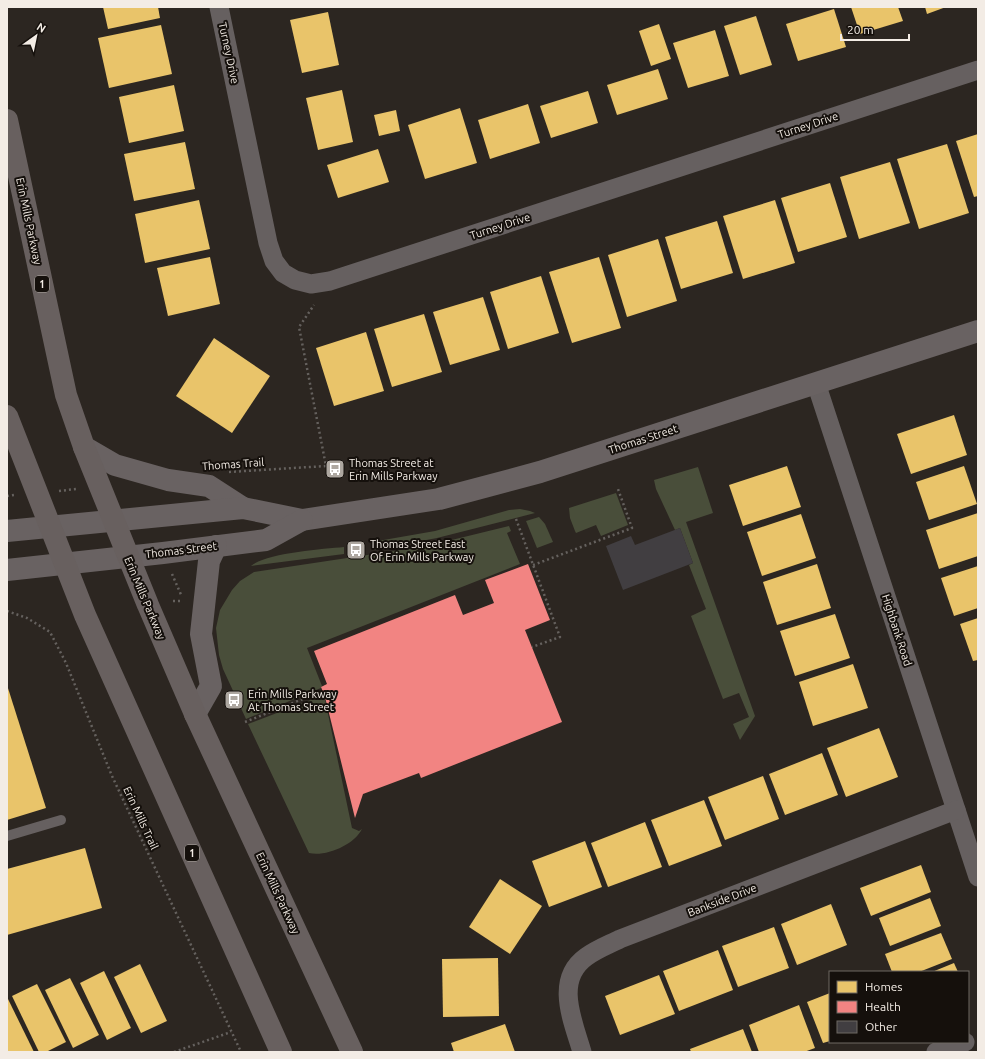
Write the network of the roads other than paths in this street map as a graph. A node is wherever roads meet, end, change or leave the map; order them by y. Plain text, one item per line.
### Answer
1 (219, 7) edge
2 (978, 70) edge
3 (7, 120) edge
4 (978, 331) edge
5 (816, 383) junction
6 (7, 416) edge
7 (84, 447) junction
8 (244, 508) junction
9 (302, 520) junction
10 (113, 521) junction
11 (50, 527) junction
12 (7, 531) edge
13 (216, 546) junction
14 (128, 557) junction
15 (65, 564) junction
16 (7, 570) edge
17 (195, 714) junction
18 (956, 810) junction
19 (61, 820) dead end
20 (7, 836) edge
21 (978, 876) edge
22 (962, 1043) edge
23 (281, 1052) edge
24 (352, 1052) edge
25 (582, 1052) edge
26 (936, 1052) edge

1 - 2 street, Turney Drive
3 - 7 main road, Erin Mills Parkway / 1
4 - 5 street, Thomas Street
5 - 9 street, Thomas Street
5 - 18 street, Highbank Road
6 - 11 main road, 1
7 - 8 street
7 - 10 main road, Erin Mills Parkway / 1
8 - 9 street, Thomas Street
8 - 10 street, Thomas Street
9 - 13 street, Thomas Street
10 - 11 street, Thomas Street
10 - 14 main road, Erin Mills Parkway / 1
11 - 12 street, Thomas Street
11 - 15 main road, 1
13 - 14 street, Thomas Street
13 - 17 street
14 - 15 street, Thomas Street
14 - 17 main road, Erin Mills Parkway / 1
15 - 16 street, Thomas Street
15 - 23 main road, 1
17 - 24 main road, Erin Mills Parkway / 1
18 - 21 street, Highbank Road
18 - 25 street, Bankside Drive
19 - 20 lane
22 - 26 street

